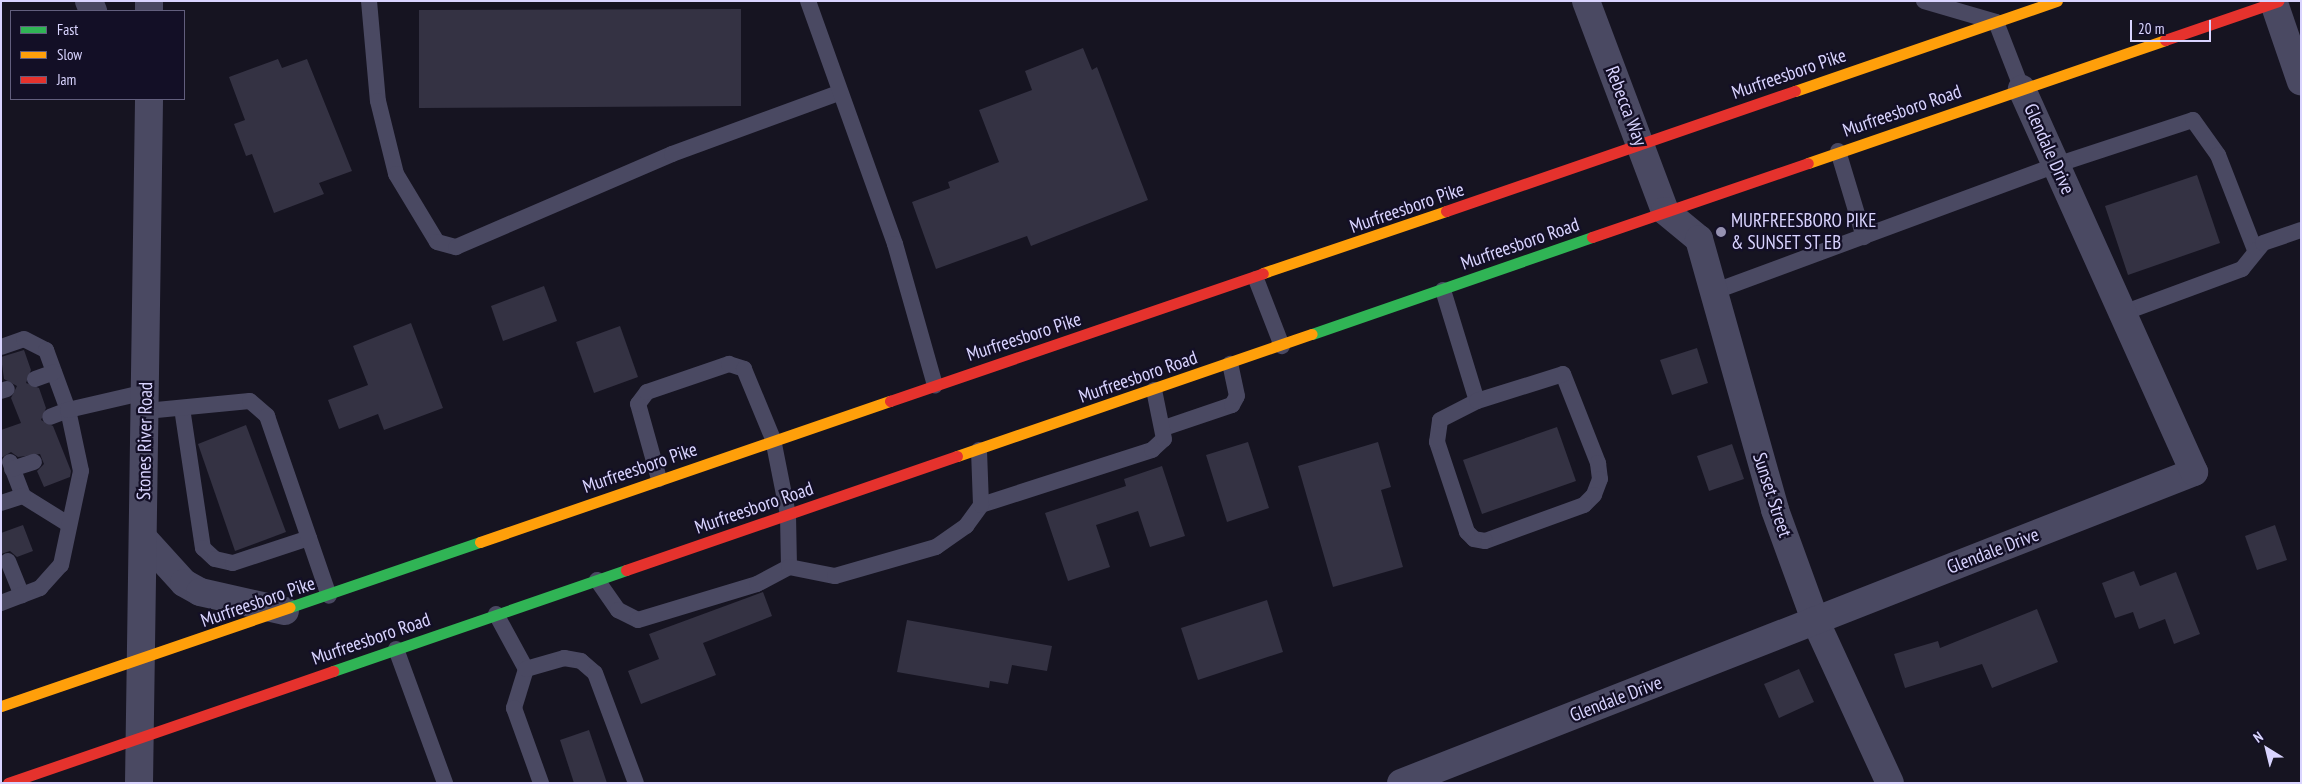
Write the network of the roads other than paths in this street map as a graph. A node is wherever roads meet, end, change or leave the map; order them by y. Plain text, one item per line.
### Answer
1 (369, 1) edge
2 (808, 1) edge
3 (1586, 1) edge
4 (1924, 1) edge
5 (2057, 1) edge
6 (2276, 2) edge
7 (1996, 22) junction
8 (2301, 82) edge
9 (2022, 88) junction
10 (839, 93) junction
11 (133, 100) edge
12 (149, 100) edge
13 (149, 136) junction
14 (1640, 145) junction
15 (1838, 151) junction
16 (2056, 165) junction
17 (1665, 211) junction
18 (2301, 230) edge
19 (1864, 236) junction
20 (2255, 250) junction
21 (1256, 279) junction
22 (1443, 290) junction
23 (1714, 292) junction
24 (2123, 313) junction
25 (1, 346) edge
26 (1282, 346) junction
27 (1230, 364) junction
28 (54, 372) junction
29 (35, 379) dead end
30 (935, 385) junction
31 (1154, 390) junction
32 (1477, 401) junction
33 (146, 402) junction
34 (182, 408) junction
35 (68, 410) junction
36 (50, 417) dead end
37 (1164, 428) junction
38 (773, 439) junction
39 (979, 450) junction
40 (34, 462) dead end
41 (659, 479) junction
42 (23, 496) junction
43 (1, 503) edge
44 (982, 505) junction
45 (788, 515) junction
46 (68, 524) junction
47 (309, 538) junction
48 (144, 539) junction
49 (8, 561) dead end
50 (789, 567) junction
51 (597, 580) junction
52 (22, 595) junction
53 (329, 596) junction
54 (1, 603) edge
55 (285, 611) junction
56 (496, 614) junction
57 (1815, 620) junction
58 (396, 648) junction
59 (143, 658) junction
60 (526, 669) junction
61 (1, 706) edge
62 (140, 736) junction
63 (8, 783) edge
64 (139, 783) edge
65 (445, 783) edge
66 (541, 783) edge
67 (636, 783) edge
68 (1401, 783) edge
69 (1890, 783) edge

1 - 10 lane
2 - 10 lane
3 - 14 street, Rebecca Way
4 - 7 lane
5 - 7 main road, Murfreesboro Pike
6 - 8 street
6 - 9 main road, Murfreesboro Road
7 - 9 lane
7 - 14 main road, Murfreesboro Pike
9 - 15 main road, Murfreesboro Road
9 - 16 street, Glendale Drive
10 - 30 lane
11 - 13 street
12 - 13 street, Stones River Road
13 - 33 street, Stones River Road
14 - 17 street, Rebecca Way
14 - 21 main road, Murfreesboro Pike
15 - 17 main road, Murfreesboro Road
15 - 19 lane
16 - 19 lane
16 - 20 lane
16 - 24 street, Glendale Drive
17 - 22 main road, Murfreesboro Road
17 - 23 street, Sunset Street
18 - 20 lane
19 - 23 lane
20 - 24 lane
21 - 26 lane
21 - 30 main road, Murfreesboro Pike
22 - 26 main road, Murfreesboro Road
22 - 32 lane
23 - 57 street, Sunset Street
24 - 57 street, Glendale Drive
25 - 28 lane
26 - 27 main road, Murfreesboro Road
27 - 31 main road, Murfreesboro Road
27 - 37 lane
28 - 29 lane
28 - 35 lane
30 - 38 main road, Murfreesboro Pike
31 - 37 lane
31 - 39 main road, Murfreesboro Road
32 - 32 lane
33 - 34 lane
33 - 35 lane
33 - 48 street, Stones River Road
34 - 47 lane
34 - 47 lane
35 - 36 lane
35 - 46 lane
37 - 44 lane
38 - 41 main road, Murfreesboro Pike
38 - 41 lane
38 - 45 lane
39 - 44 lane
39 - 45 main road, Murfreesboro Road
40 - 42 lane
41 - 53 main road, Murfreesboro Pike
42 - 43 lane
42 - 46 lane
44 - 50 lane
45 - 50 lane
45 - 51 main road, Murfreesboro Road
46 - 52 lane
47 - 53 lane
48 - 55 street
48 - 59 street, Stones River Road
49 - 52 lane
50 - 51 lane
51 - 56 main road, Murfreesboro Road
52 - 54 lane
53 - 55 main road, Murfreesboro Pike
55 - 59 main road, Murfreesboro Pike
56 - 58 main road, Murfreesboro Road
56 - 60 lane
57 - 68 street, Glendale Drive
57 - 69 street, Sunset Street
58 - 62 main road, Murfreesboro Road
58 - 65 lane
59 - 61 main road, Murfreesboro Pike
59 - 62 street, Stones River Road
60 - 66 lane
60 - 67 lane
62 - 63 main road, Murfreesboro Road
62 - 64 street, Stones River Road

